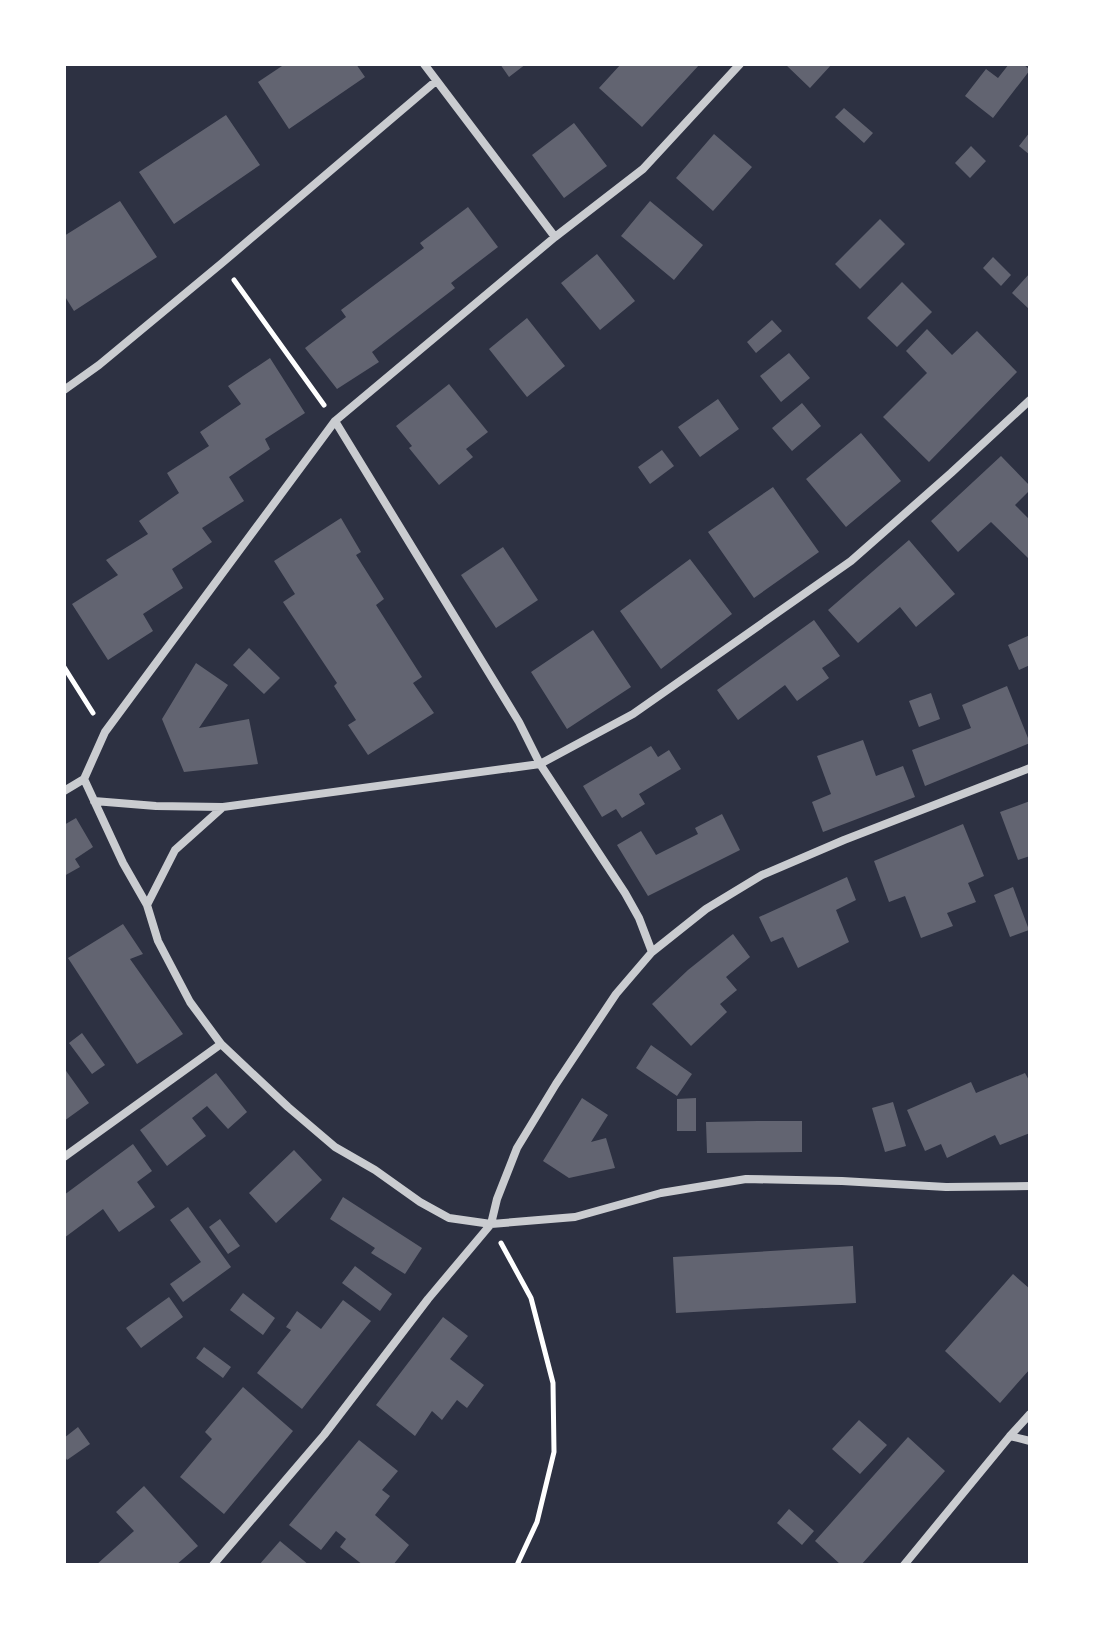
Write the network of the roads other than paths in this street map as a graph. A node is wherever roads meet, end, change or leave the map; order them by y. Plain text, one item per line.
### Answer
1 (424, 64) edge
2 (740, 64) edge
3 (436, 81) junction
4 (555, 237) junction
5 (64, 390) edge
6 (1030, 400) edge
7 (335, 421) junction
8 (540, 764) junction
9 (1030, 768) edge
10 (84, 779) junction
11 (64, 791) edge
12 (94, 801) junction
13 (223, 807) junction
14 (147, 905) junction
15 (652, 952) junction
16 (221, 1044) junction
17 (64, 1157) edge
18 (1030, 1186) edge
19 (491, 1224) junction
20 (1030, 1414) edge
21 (1010, 1436) junction
22 (1030, 1441) edge
23 (213, 1565) edge
24 (904, 1565) edge

1 - 3 street
2 - 4 street
3 - 4 street
3 - 5 street
4 - 7 street
6 - 8 street
7 - 8 street
7 - 10 street
8 - 13 street
8 - 15 street
9 - 15 street
10 - 11 street
10 - 12 street
12 - 13 street
12 - 14 street
13 - 14 street
14 - 16 street
15 - 19 street
16 - 17 street
16 - 19 street
18 - 19 street
19 - 23 street
20 - 21 street
21 - 22 street
21 - 24 street

